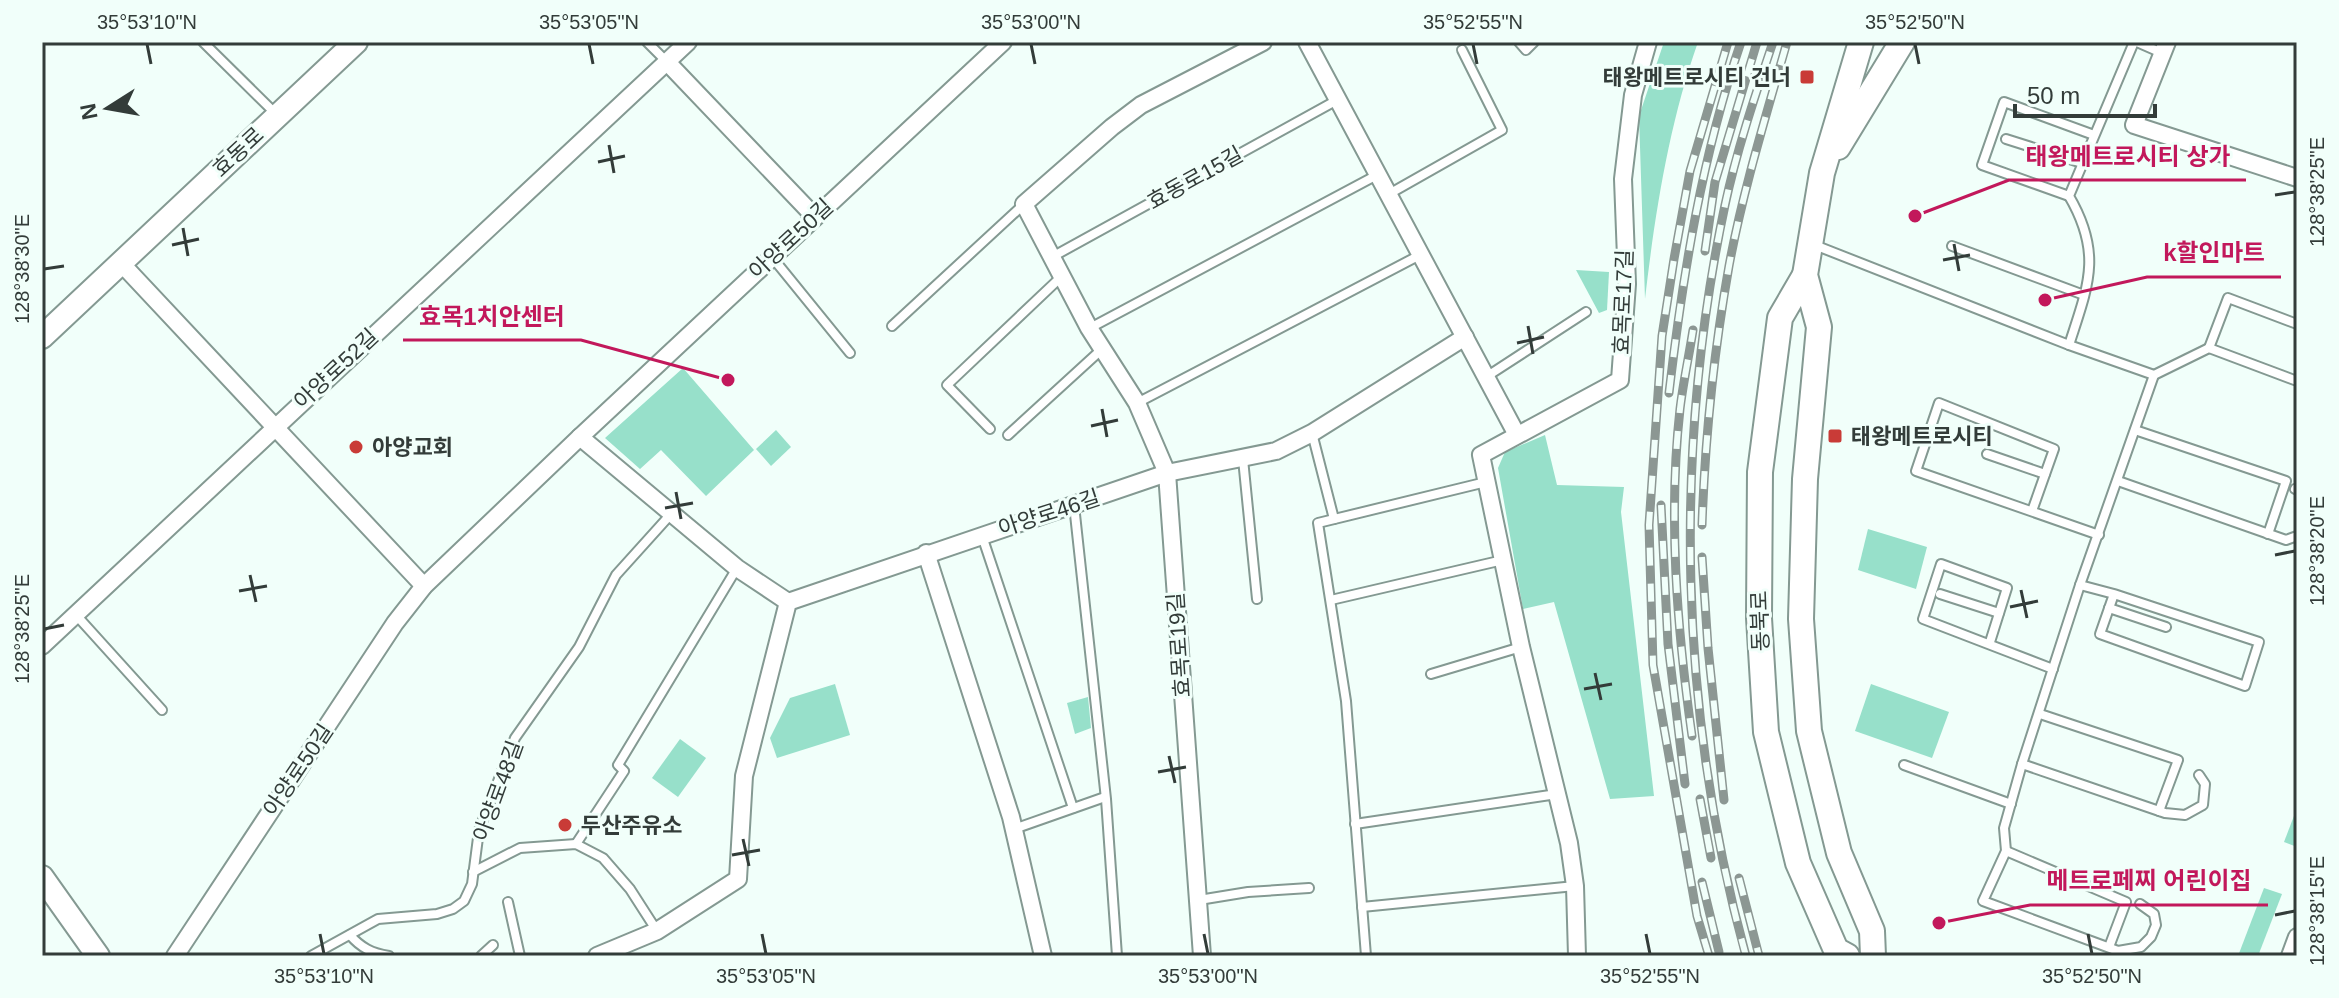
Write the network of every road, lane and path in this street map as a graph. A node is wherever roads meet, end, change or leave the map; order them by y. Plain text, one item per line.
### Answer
1 (203, 42) edge
2 (356, 42) edge
3 (647, 42) edge
4 (688, 42) edge
5 (1003, 42) edge
6 (1263, 42) edge
7 (1307, 42) edge
8 (1519, 42) edge
9 (1534, 42) edge
10 (1648, 42) edge
11 (1861, 42) edge
12 (1902, 42) edge
13 (2135, 42) edge
14 (2164, 48) edge
15 (1462, 50) dead end
16 (667, 62) junction
17 (1339, 99) junction
18 (277, 116) junction
19 (2094, 135) junction
20 (2006, 139) dead end
21 (2082, 163) junction
22 (1822, 173) junction
23 (1377, 175) junction
24 (2297, 178) edge
25 (1388, 195) junction
26 (2069, 196) junction
27 (1024, 204) junction
28 (815, 217) junction
29 (1809, 243) junction
30 (1952, 246) dead end
31 (1421, 255) junction
32 (772, 257) junction
33 (1052, 257) junction
34 (121, 263) junction
35 (1805, 275) junction
36 (1061, 277) junction
37 (2084, 295) junction
38 (1586, 312) dead end
39 (2297, 324) edge
40 (892, 326) dead end
41 (1089, 328) junction
42 (42, 337) edge
43 (1465, 337) junction
44 (2069, 345) junction
45 (2209, 348) junction
46 (1101, 350) junction
47 (850, 353) dead end
48 (2154, 375) junction
49 (1486, 377) junction
50 (2297, 381) edge
51 (1137, 403) junction
52 (274, 426) junction
53 (990, 429) dead end
54 (2135, 430) junction
55 (1312, 433) junction
56 (1008, 435) dead end
57 (1517, 435) junction
58 (580, 437) junction
59 (1987, 454) dead end
60 (1243, 459) junction
61 (1167, 473) junction
62 (2045, 474) junction
63 (2118, 481) junction
64 (1486, 482) junction
65 (1074, 505) junction
66 (2032, 511) junction
67 (671, 514) junction
68 (1334, 519) junction
69 (2268, 534) junction
70 (982, 535) junction
71 (2099, 535) junction
72 (2297, 536) edge
73 (926, 553) junction
74 (1503, 560) junction
75 (737, 568) junction
76 (2080, 585) junction
77 (424, 586) junction
78 (1940, 594) dead end
79 (2114, 594) junction
80 (1257, 599) dead end
81 (1331, 600) junction
82 (788, 602) junction
83 (2109, 608) junction
84 (1999, 613) junction
85 (77, 616) junction
86 (2166, 627) dead end
87 (1990, 642) junction
88 (42, 646) edge
89 (1521, 647) junction
90 (2053, 669) junction
91 (1431, 674) dead end
92 (162, 710) dead end
93 (2040, 714) junction
94 (2022, 764) junction
95 (1904, 765) dead end
96 (2199, 775) dead end
97 (1558, 794) junction
98 (1105, 797) junction
99 (2011, 804) junction
100 (1073, 808) junction
101 (2159, 811) junction
102 (1355, 824) junction
103 (1014, 829) junction
104 (576, 844) junction
105 (2006, 851) junction
106 (473, 872) junction
107 (42, 877) edge
108 (1575, 886) junction
109 (1309, 888) dead end
110 (1198, 900) junction
111 (508, 902) dead end
112 (2140, 904) dead end
113 (1362, 907) junction
114 (657, 931) junction
115 (350, 935) junction
116 (2297, 937) edge
117 (493, 945) dead end
118 (2109, 947) junction
119 (98, 956) edge
120 (175, 956) edge
121 (311, 956) edge
122 (389, 956) edge
123 (481, 956) edge
124 (520, 956) edge
125 (597, 956) edge
126 (1043, 956) edge
127 (1117, 956) edge
128 (1202, 956) edge
129 (1366, 956) edge
130 (1577, 956) edge
131 (1847, 956) edge
132 (1873, 956) edge
133 (2290, 956) edge

1 - 18 lane
2 - 18 main road, 효동로
3 - 16 lane
4 - 16 street, 아양로52길
5 - 28 street, 아양로50길
6 - 27 street
7 - 17 street
8 - 9 lane
10 - 57 street, 효목로17길
11 - 22 main road, 동북로
12 - 22 main road
13 - 14 lane
13 - 19 lane
14 - 24 street
15 - 25 lane
16 - 28 street
16 - 52 street, 아양로52길
17 - 23 street
17 - 33 lane, 효동로15길
18 - 34 main road, 효동로
19 - 21 lane
19 - 26 lane
20 - 21 lane
21 - 26 lane
22 - 29 main road, 동북로
23 - 25 street
23 - 41 lane
25 - 31 street
26 - 37 lane
27 - 33 street, 효목로19길
27 - 40 lane
28 - 32 street, 아양로50길
29 - 35 main road, 동북로
29 - 44 lane
30 - 37 lane
31 - 43 street
31 - 51 lane
32 - 47 lane
32 - 58 street, 아양로50길
33 - 36 street, 효목로19길
34 - 42 main road, 효동로
34 - 52 street
35 - 131 main road, 동북로
35 - 132 main road, 동북로
36 - 41 street, 효목로19길
36 - 53 lane
37 - 44 lane
38 - 49 lane
39 - 45 lane
41 - 46 street, 효목로19길
43 - 49 street
43 - 55 street, 아양로46길
44 - 48 lane
45 - 48 lane
45 - 50 lane
46 - 51 street, 효목로19길
46 - 56 lane
48 - 54 lane
49 - 57 street
51 - 61 street, 효목로19길
52 - 77 street
52 - 85 street, 아양로52길
54 - 63 lane
54 - 69 lane
55 - 60 street, 아양로46길
55 - 68 lane
57 - 64 street, 효목로17길
58 - 67 street
58 - 77 street, 아양로50길
59 - 62 lane
60 - 61 street, 아양로46길
60 - 80 lane
61 - 65 street, 아양로46길
61 - 110 street, 효목로19길
62 - 66 lane
62 - 66 lane
63 - 69 lane
63 - 71 lane
64 - 68 lane
64 - 74 street, 효목로17길
65 - 70 street, 아양로46길
65 - 98 lane
66 - 71 lane
67 - 75 street
67 - 106 lane, 아양로48길
68 - 81 lane
69 - 72 lane
70 - 73 street, 아양로46길
70 - 100 lane
71 - 76 lane
73 - 82 street, 아양로46길
73 - 103 street
74 - 81 lane
74 - 89 street, 효목로17길
75 - 82 street
75 - 104 lane
76 - 79 lane
76 - 90 lane
77 - 120 street, 아양로50길
78 - 84 lane
79 - 83 lane
79 - 83 lane
81 - 102 lane
82 - 114 street
83 - 86 lane
84 - 87 lane
84 - 87 lane
85 - 88 street, 아양로52길
85 - 92 lane
87 - 90 lane
89 - 91 lane
89 - 97 street, 효목로17길
90 - 93 lane
93 - 94 lane
93 - 101 lane
94 - 99 lane
94 - 101 lane
95 - 99 lane
96 - 101 lane
97 - 102 lane
97 - 108 street, 효목로17길
98 - 100 lane
98 - 127 lane
99 - 105 lane
100 - 103 lane
102 - 113 lane
103 - 126 street
104 - 106 lane
104 - 114 lane
105 - 118 lane
105 - 118 lane
106 - 115 lane, 아양로48길
107 - 119 main road
108 - 113 lane
108 - 130 street, 효목로17길
109 - 110 lane
110 - 128 street, 효목로19길
111 - 124 lane
112 - 118 lane
113 - 129 lane
114 - 125 street
115 - 121 lane, 아양로48길
115 - 122 lane
116 - 133 street
117 - 123 lane

